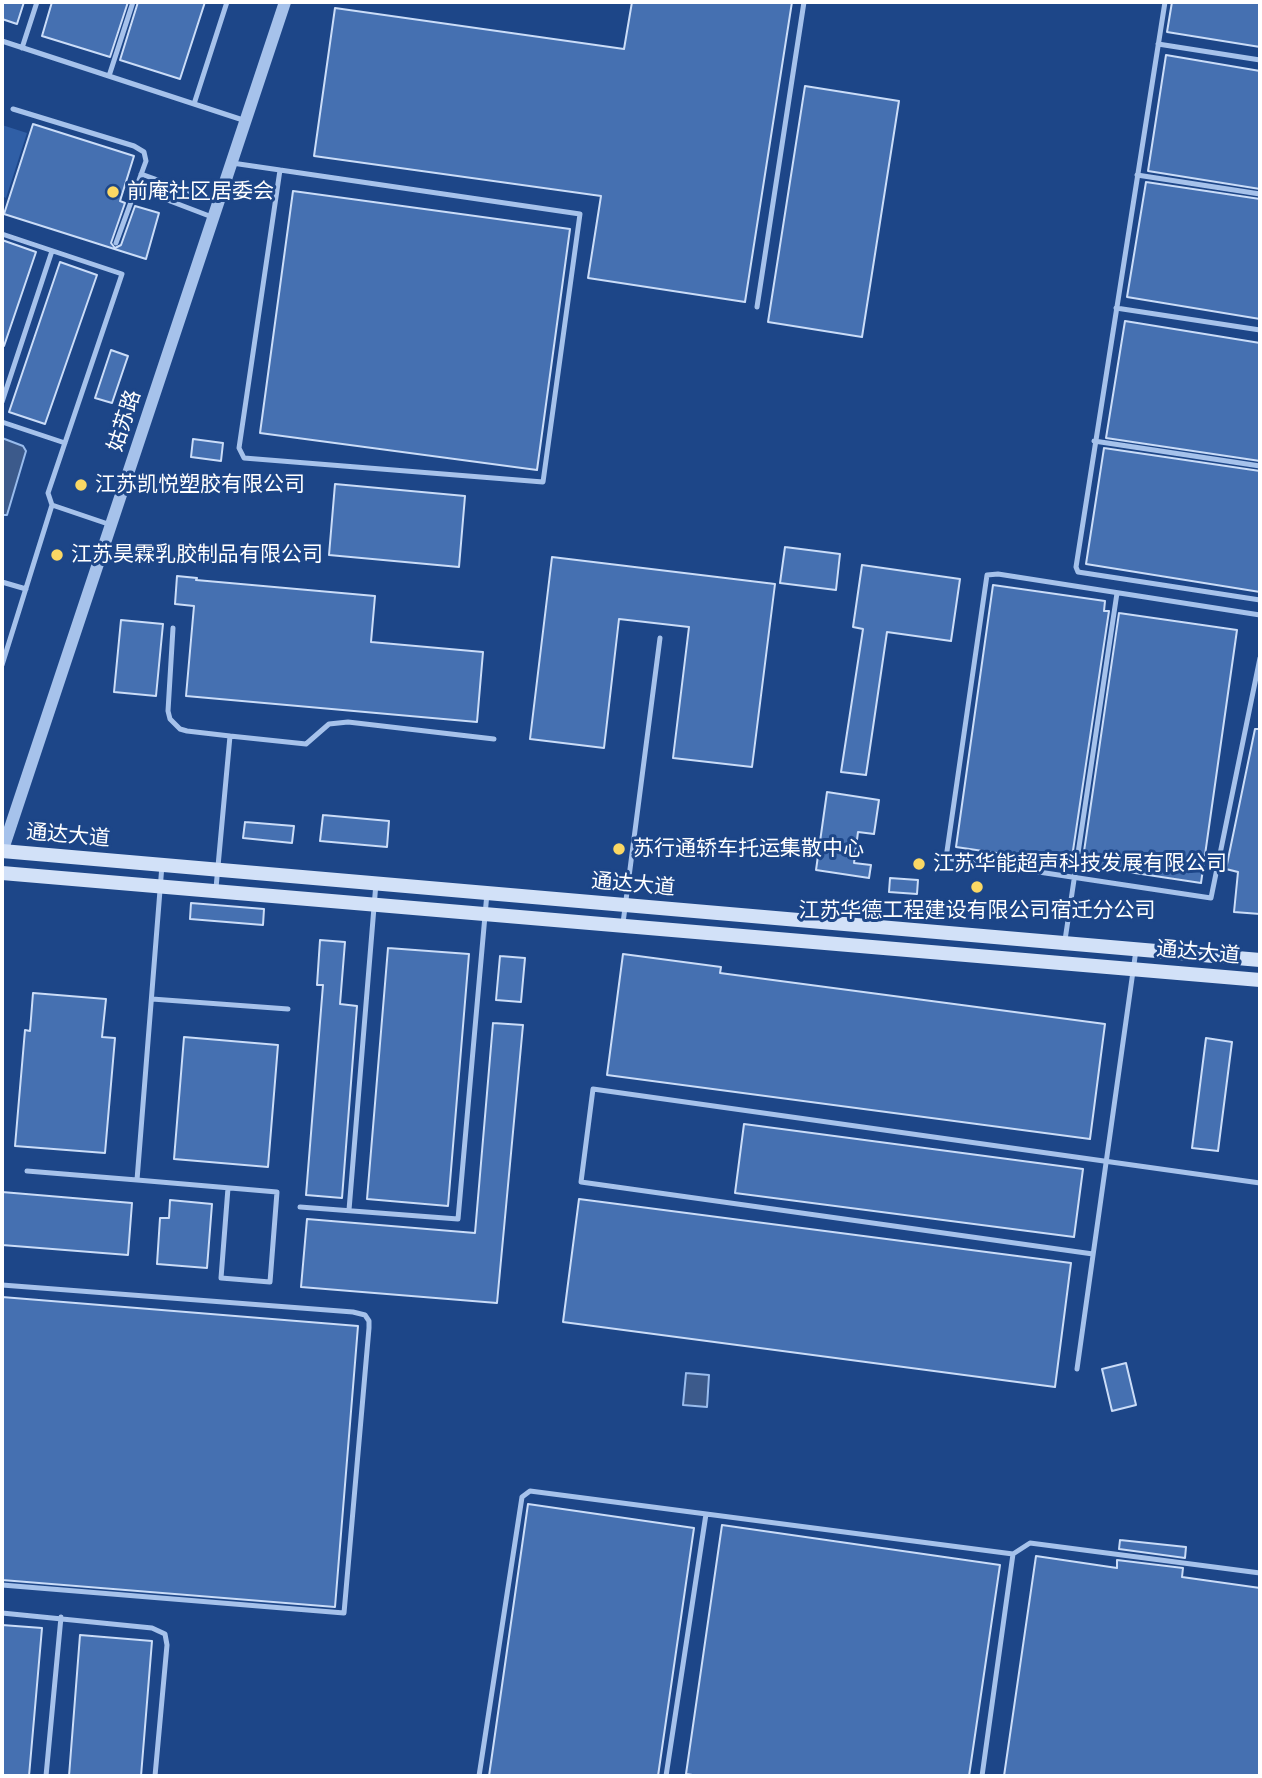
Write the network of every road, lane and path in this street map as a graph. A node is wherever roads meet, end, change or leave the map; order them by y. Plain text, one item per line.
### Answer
1 (37, 2) edge
2 (133, 2) edge
3 (227, 2) edge
4 (285, 2) edge
5 (804, 2) edge
6 (1165, 2) edge
7 (2, 41) edge
8 (1158, 44) junction
9 (22, 48) junction
10 (1260, 60) edge
11 (109, 76) junction
12 (194, 104) junction
13 (13, 109) dead end
14 (246, 121) junction
15 (232, 163) junction
16 (280, 170) junction
17 (141, 174) junction
18 (1137, 175) junction
19 (136, 188) junction
20 (1260, 194) edge
21 (219, 202) junction
22 (213, 218) junction
23 (2, 234) edge
24 (116, 243) dead end
25 (52, 251) junction
26 (757, 307) dead end
27 (1116, 308) junction
28 (1260, 330) edge
29 (2, 402) edge
30 (2, 422) edge
31 (1094, 440) junction
32 (65, 443) junction
33 (1260, 466) edge
34 (52, 505) junction
35 (111, 525) junction
36 (2, 582) edge
37 (26, 589) junction
38 (1117, 593) junction
39 (1260, 600) edge
40 (1260, 615) edge
41 (173, 628) dead end
42 (660, 638) dead end
43 (1260, 658) edge
44 (2, 665) edge
45 (230, 736) junction
46 (494, 740) dead end
47 (2, 851) edge
48 (163, 865) junction
49 (218, 870) junction
50 (2, 873) edge
51 (1074, 878) junction
52 (376, 883) junction
53 (161, 887) junction
54 (216, 891) junction
55 (487, 893) junction
56 (374, 905) junction
57 (625, 905) junction
58 (485, 914) junction
59 (622, 926) junction
60 (1065, 943) junction
61 (1136, 950) junction
62 (1260, 960) edge
63 (1133, 969) junction
64 (1260, 980) edge
65 (152, 999) junction
66 (288, 1009) dead end
67 (1106, 1161) junction
68 (27, 1171) dead end
69 (137, 1180) junction
70 (1260, 1183) edge
71 (228, 1188) junction
72 (300, 1207) dead end
73 (349, 1210) junction
74 (1093, 1254) junction
75 (2, 1285) edge
76 (1077, 1369) dead end
77 (706, 1514) junction
78 (1013, 1554) junction
79 (1260, 1573) edge
80 (2, 1585) edge
81 (2, 1613) edge
82 (61, 1617) junction
83 (46, 1776) edge
84 (155, 1776) edge
85 (479, 1776) edge
86 (666, 1776) edge
87 (982, 1776) edge

1 - 9 lane
2 - 11 lane
3 - 12 lane
4 - 14 street, 姑苏路
5 - 26 lane
6 - 8 lane
7 - 9 lane
8 - 10 lane
8 - 18 lane
9 - 11 lane
11 - 12 lane
12 - 14 lane
13 - 17 lane
14 - 15 street, 姑苏路
15 - 16 lane
15 - 21 street, 姑苏路
16 - 16 lane
17 - 19 lane
17 - 21 lane
18 - 20 lane
18 - 27 lane
19 - 22 lane
19 - 24 lane
21 - 22 street, 姑苏路
22 - 35 street, 姑苏路
23 - 25 lane
25 - 29 lane
25 - 32 lane
27 - 28 lane
27 - 31 lane
30 - 32 lane
31 - 33 lane
31 - 39 lane
32 - 34 lane
34 - 35 lane
34 - 37 lane
35 - 47 street, 姑苏路
36 - 37 lane
37 - 44 lane
38 - 40 lane
38 - 51 lane
38 - 51 lane
41 - 45 lane
42 - 57 lane
43 - 51 lane
45 - 46 lane
45 - 49 lane
47 - 48 main road, 通达大道
48 - 49 main road, 通达大道
48 - 53 lane
49 - 52 main road, 通达大道
49 - 54 lane
50 - 53 main road, 通达大道
51 - 60 lane
52 - 55 main road, 通达大道
52 - 56 lane
53 - 54 main road, 通达大道
53 - 65 lane
54 - 56 main road, 通达大道
55 - 57 main road, 通达大道
55 - 58 lane
56 - 58 main road, 通达大道
56 - 73 lane
57 - 59 lane
57 - 60 main road, 通达大道
58 - 59 main road, 通达大道
58 - 73 lane
59 - 63 main road, 通达大道
60 - 61 main road, 通达大道
61 - 62 main road, 通达大道
61 - 63 lane
63 - 64 main road, 通达大道
63 - 67 lane
65 - 66 lane
65 - 69 lane
67 - 70 lane
67 - 74 lane
67 - 74 lane
68 - 69 lane
69 - 71 lane
71 - 71 lane
72 - 73 lane
74 - 76 lane
75 - 80 lane
77 - 78 lane
77 - 85 lane
77 - 86 lane
78 - 79 lane
78 - 87 lane
81 - 82 lane
82 - 83 lane
82 - 84 lane

